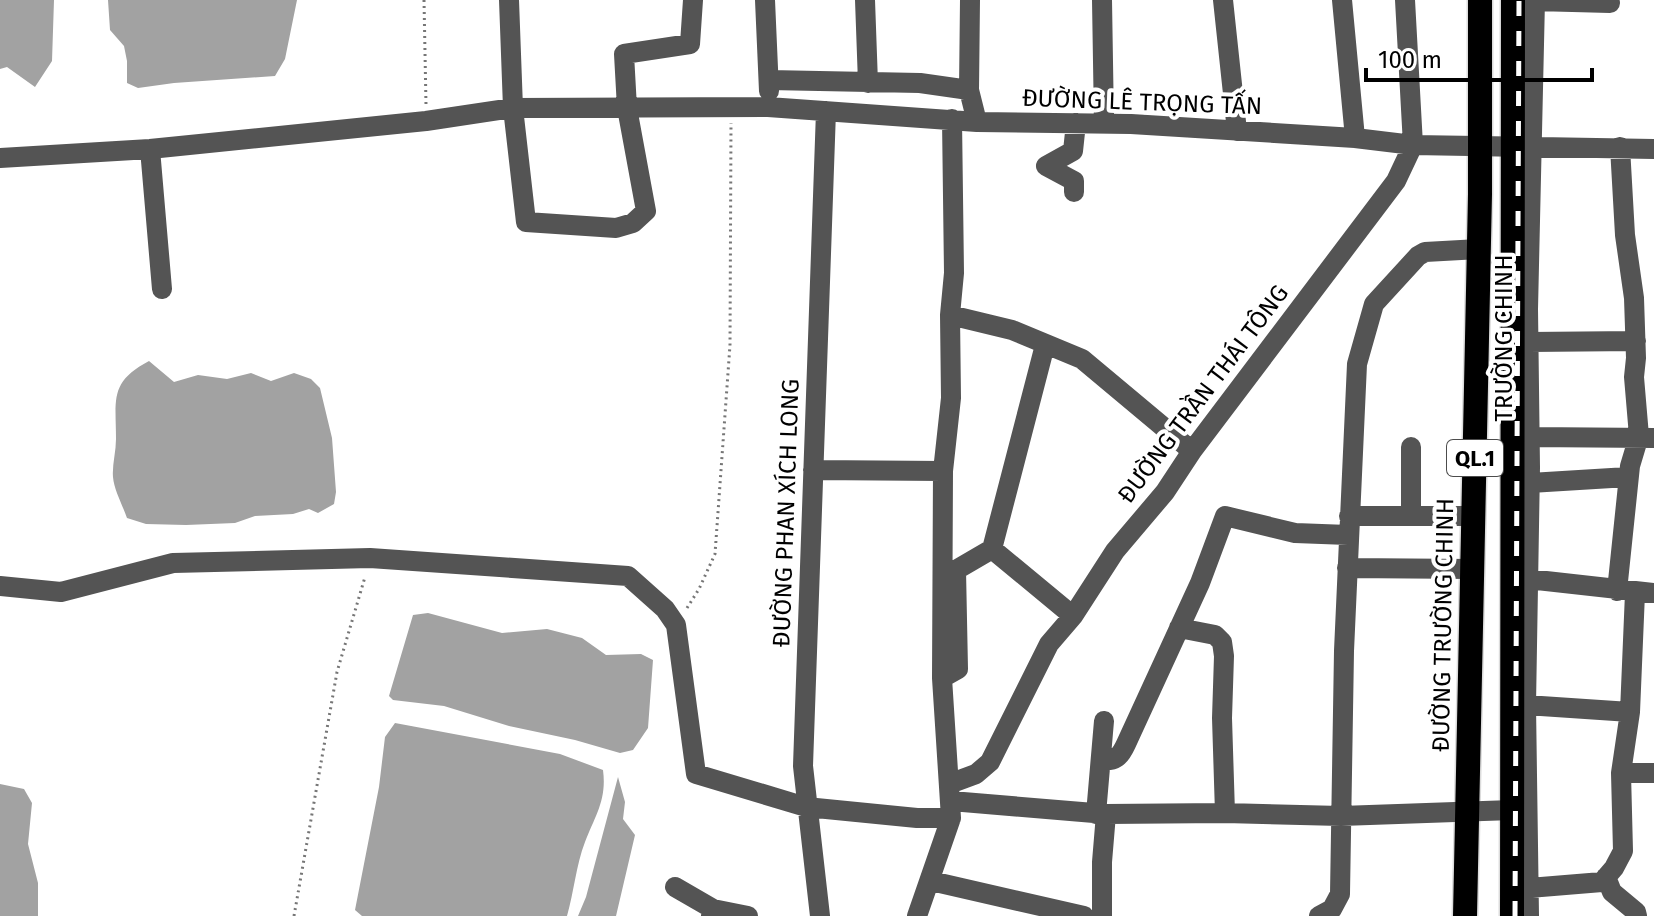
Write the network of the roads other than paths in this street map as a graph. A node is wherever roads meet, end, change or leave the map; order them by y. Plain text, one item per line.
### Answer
1 (509, 0) edge
2 (693, 0) edge
3 (765, 0) edge
4 (865, 0) edge
5 (970, 0) edge
6 (1102, 0) edge
7 (1223, 0) edge
8 (1342, 0) edge
9 (1405, 0) edge
10 (1480, 0) edge
11 (1528, 0) edge
12 (1576, 1) edge
13 (1610, 3) dead end
14 (769, 80) junction
15 (868, 83) junction
16 (969, 90) junction
17 (768, 107) junction
18 (513, 108) junction
19 (627, 108) junction
20 (826, 111) junction
21 (952, 119) junction
22 (977, 122) junction
23 (1076, 123) junction
24 (1104, 123) junction
25 (1237, 131) junction
26 (1355, 138) junction
27 (1413, 145) junction
28 (1481, 147) junction
29 (1620, 147) junction
30 (1523, 148) junction
31 (150, 149) junction
32 (1654, 149) edge
33 (0, 158) edge
34 (1074, 192) dead end
35 (1479, 249) junction
36 (162, 289) dead end
37 (950, 315) junction
38 (1636, 341) junction
39 (1529, 342) junction
40 (1045, 345) junction
41 (1530, 437) junction
42 (1647, 437) edge
43 (1411, 447) dead end
44 (1192, 451) junction
45 (813, 470) junction
46 (943, 471) junction
47 (1628, 477) junction
48 (1530, 483) junction
49 (1411, 516) junction
50 (1473, 516) junction
51 (1348, 525) junction
52 (992, 549) junction
53 (1347, 568) junction
54 (1472, 569) junction
55 (1528, 579) junction
56 (0, 586) edge
57 (1635, 592) edge
58 (1073, 616) junction
59 (1179, 628) junction
60 (942, 678) junction
61 (1526, 705) junction
62 (1630, 712) junction
63 (1104, 721) dead end
64 (1101, 760) junction
65 (1621, 773) junction
66 (1654, 773) edge
67 (950, 801) junction
68 (806, 807) junction
69 (1512, 810) junction
70 (1467, 811) junction
71 (1225, 813) junction
72 (1101, 814) junction
73 (1341, 816) junction
74 (1606, 877) junction
75 (931, 881) junction
76 (675, 887) dead end
77 (1529, 888) junction
78 (712, 912) edge
79 (748, 916) edge
80 (820, 916) edge
81 (917, 916) edge
82 (1084, 916) edge
83 (1102, 916) edge
84 (1319, 916) edge
85 (1465, 916) edge
86 (1512, 916) edge
87 (1529, 916) edge
88 (1637, 916) edge

1 - 18 street
2 - 19 street
3 - 14 street
4 - 15 street
5 - 16 street
6 - 24 street
7 - 25 street
8 - 26 street
9 - 27 street, ĐƯỜNG TRẦN THÁI TÔNG
10 - 28 highway, ĐƯỜNG TRƯỜNG CHINH / QL.1
11 - 12 street
11 - 30 highway, QL.1
12 - 13 street
14 - 15 street
14 - 17 street
15 - 16 street
16 - 22 street
17 - 19 street, ĐƯỜNG LÊ TRỌNG TẤN
17 - 20 street, ĐƯỜNG LÊ TRỌNG TẤN
18 - 19 street, ĐƯỜNG LÊ TRỌNG TẤN
18 - 19 street
18 - 31 street, ĐƯỜNG LÊ TRỌNG TẤN
20 - 21 street, ĐƯỜNG LÊ TRỌNG TẤN
20 - 45 street, ĐƯỜNG PHAN XÍCH LONG
21 - 22 street, ĐƯỜNG LÊ TRỌNG TẤN
21 - 37 street
22 - 23 street, ĐƯỜNG LÊ TRỌNG TẤN
23 - 24 street, ĐƯỜNG LÊ TRỌNG TẤN
23 - 34 street
24 - 25 street, ĐƯỜNG LÊ TRỌNG TẤN
25 - 26 street, ĐƯỜNG LÊ TRỌNG TẤN
26 - 27 street, ĐƯỜNG LÊ TRỌNG TẤN
27 - 28 street, ĐƯỜNG LÊ TRỌNG TẤN
27 - 44 street, ĐƯỜNG TRẦN THÁI TÔNG
28 - 30 street, ĐƯỜNG LÊ TRỌNG TẤN
28 - 35 highway, ĐƯỜNG TRƯỜNG CHINH / QL.1
29 - 30 street, ĐƯỜNG LÊ TRỌNG TẤN
29 - 32 street, ĐƯỜNG LÊ TRỌNG TẤN
29 - 38 street
30 - 39 street, TRƯỜNG CHINH
30 - 69 highway, QL.1
31 - 33 street, ĐƯỜNG LÊ TRỌNG TẤN
31 - 36 street
35 - 50 highway, ĐƯỜNG TRƯỜNG CHINH / QL.1
35 - 51 street
37 - 40 street
37 - 46 street
38 - 39 street
38 - 42 street
39 - 41 street, TRƯỜNG CHINH
40 - 44 street
40 - 52 street
41 - 42 street
41 - 48 street, TRƯỜNG CHINH
42 - 47 street
43 - 49 street
44 - 58 street, ĐƯỜNG TRẦN THÁI TÔNG
45 - 46 street
45 - 68 street, ĐƯỜNG PHAN XÍCH LONG
46 - 60 street
47 - 48 street
47 - 57 street
48 - 55 street, TRƯỜNG CHINH
49 - 50 street
49 - 51 street
50 - 54 highway, ĐƯỜNG TRƯỜNG CHINH / QL.1
51 - 53 street
51 - 59 street
52 - 58 street
52 - 60 street
53 - 54 street
53 - 73 street
54 - 70 highway, ĐƯỜNG TRƯỜNG CHINH / QL.1
55 - 57 street
55 - 61 street, TRƯỜNG CHINH
56 - 68 street
57 - 62 street
58 - 67 street, ĐƯỜNG TRẦN THÁI TÔNG
59 - 64 street
59 - 71 street
60 - 67 street
61 - 62 street
61 - 77 street, TRƯỜNG CHINH
62 - 65 street
63 - 64 street
64 - 72 street
65 - 66 street
65 - 74 street
67 - 68 street
67 - 72 street
67 - 75 street
68 - 80 street, ĐƯỜNG PHAN XÍCH LONG
69 - 70 street
69 - 86 highway, QL.1
70 - 73 street
70 - 85 highway, ĐƯỜNG TRƯỜNG CHINH / QL.1
71 - 72 street
71 - 73 street
72 - 83 street
73 - 84 street
74 - 77 street
74 - 88 street
75 - 81 street
75 - 82 street
76 - 78 street
77 - 87 street, TRƯỜNG CHINH
78 - 79 street

